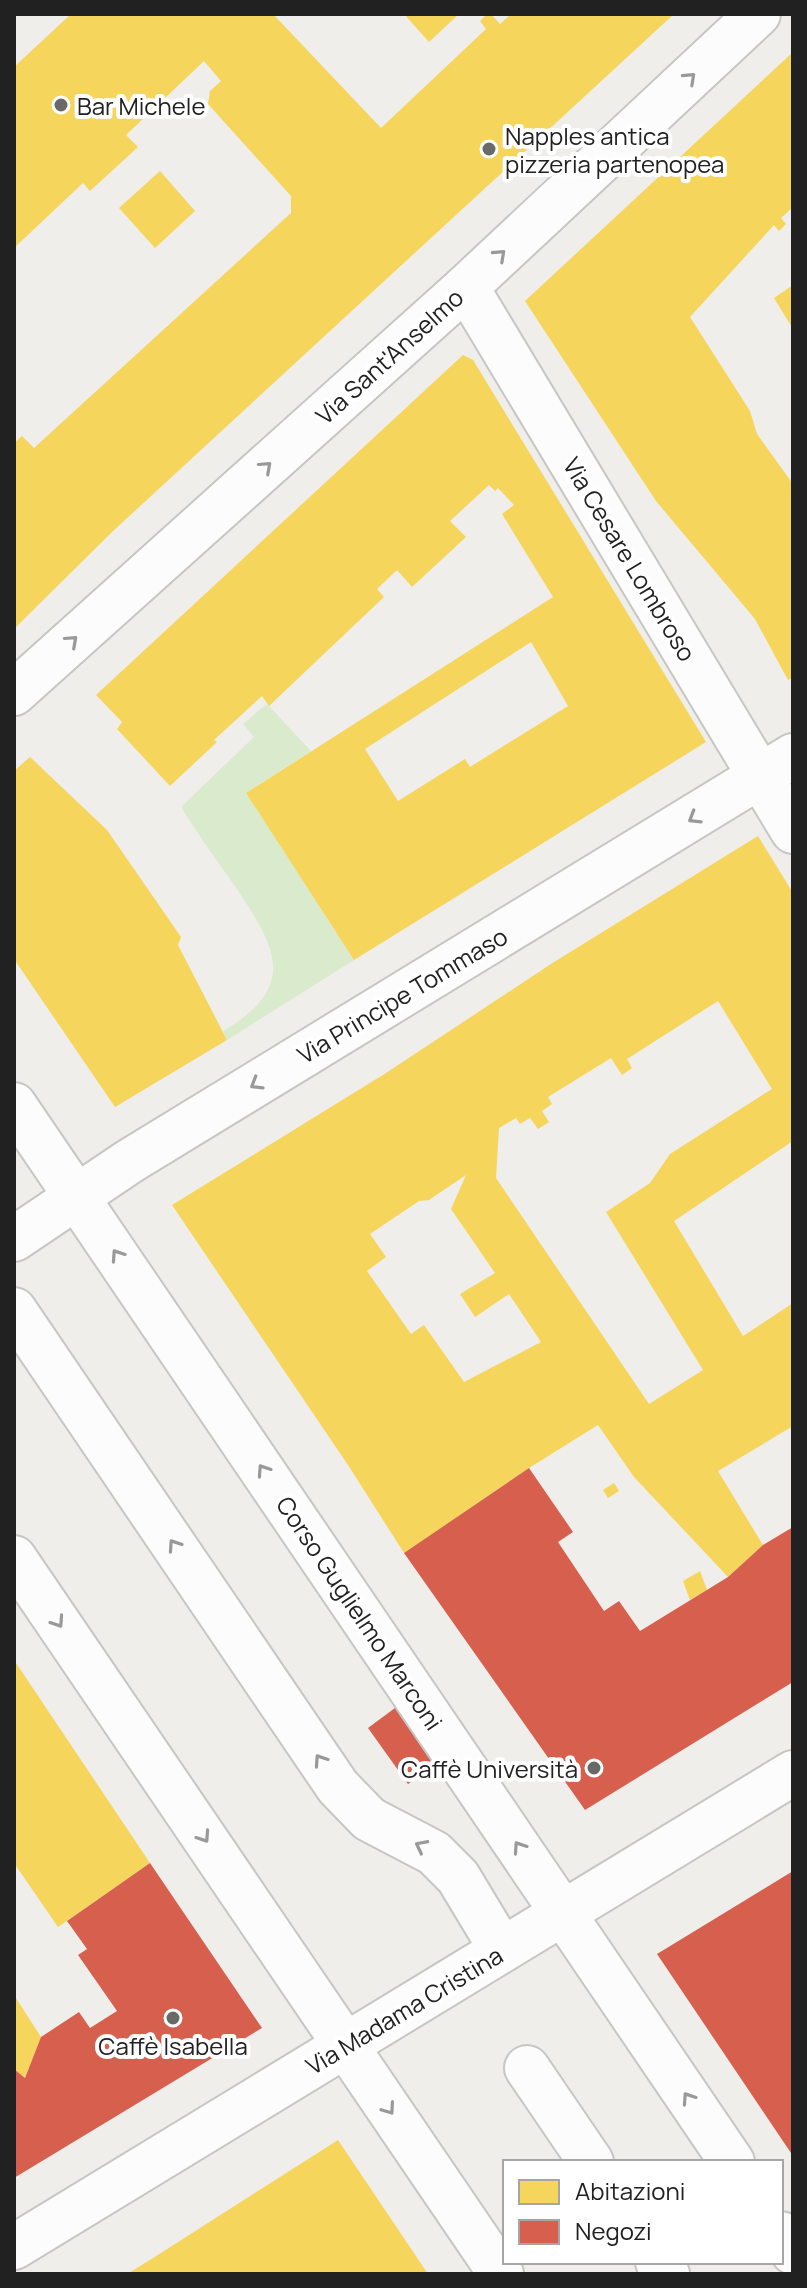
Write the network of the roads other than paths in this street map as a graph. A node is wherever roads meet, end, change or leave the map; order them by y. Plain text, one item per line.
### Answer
1 (758, 14) edge
2 (466, 287) junction
3 (14, 693) edge
4 (777, 766) edge
5 (793, 831) edge
6 (14, 1105) edge
7 (76, 1197) junction
8 (14, 1239) edge
9 (14, 1310) edge
10 (14, 1558) edge
11 (793, 1773) edge
12 (562, 1912) junction
13 (502, 1950) junction
14 (345, 2045) junction
15 (527, 2068) dead end
16 (590, 2160) edge
17 (731, 2160) edge
18 (14, 2247) edge
19 (501, 2274) edge

2 -> 1 street, Via Sant'Anselmo
3 -> 2 street, Via Sant'Anselmo
2 - 4 street, Via Cesare Lombroso
4 - 5 street, Via Cesare Lombroso
4 -> 7 street, Via Principe Tommaso
6 - 7 street, Corso Guglielmo Marconi
7 - 8 street, Via Principe Tommaso
12 -> 7 street, Corso Guglielmo Marconi
13 -> 9 street
10 -> 14 street
11 - 12 street, Via Madama Cristina
12 - 13 street, Via Madama Cristina
17 -> 12 street, Corso Guglielmo Marconi
13 - 14 street, Via Madama Cristina
14 - 18 street, Via Madama Cristina
14 -> 19 street
15 - 16 street

